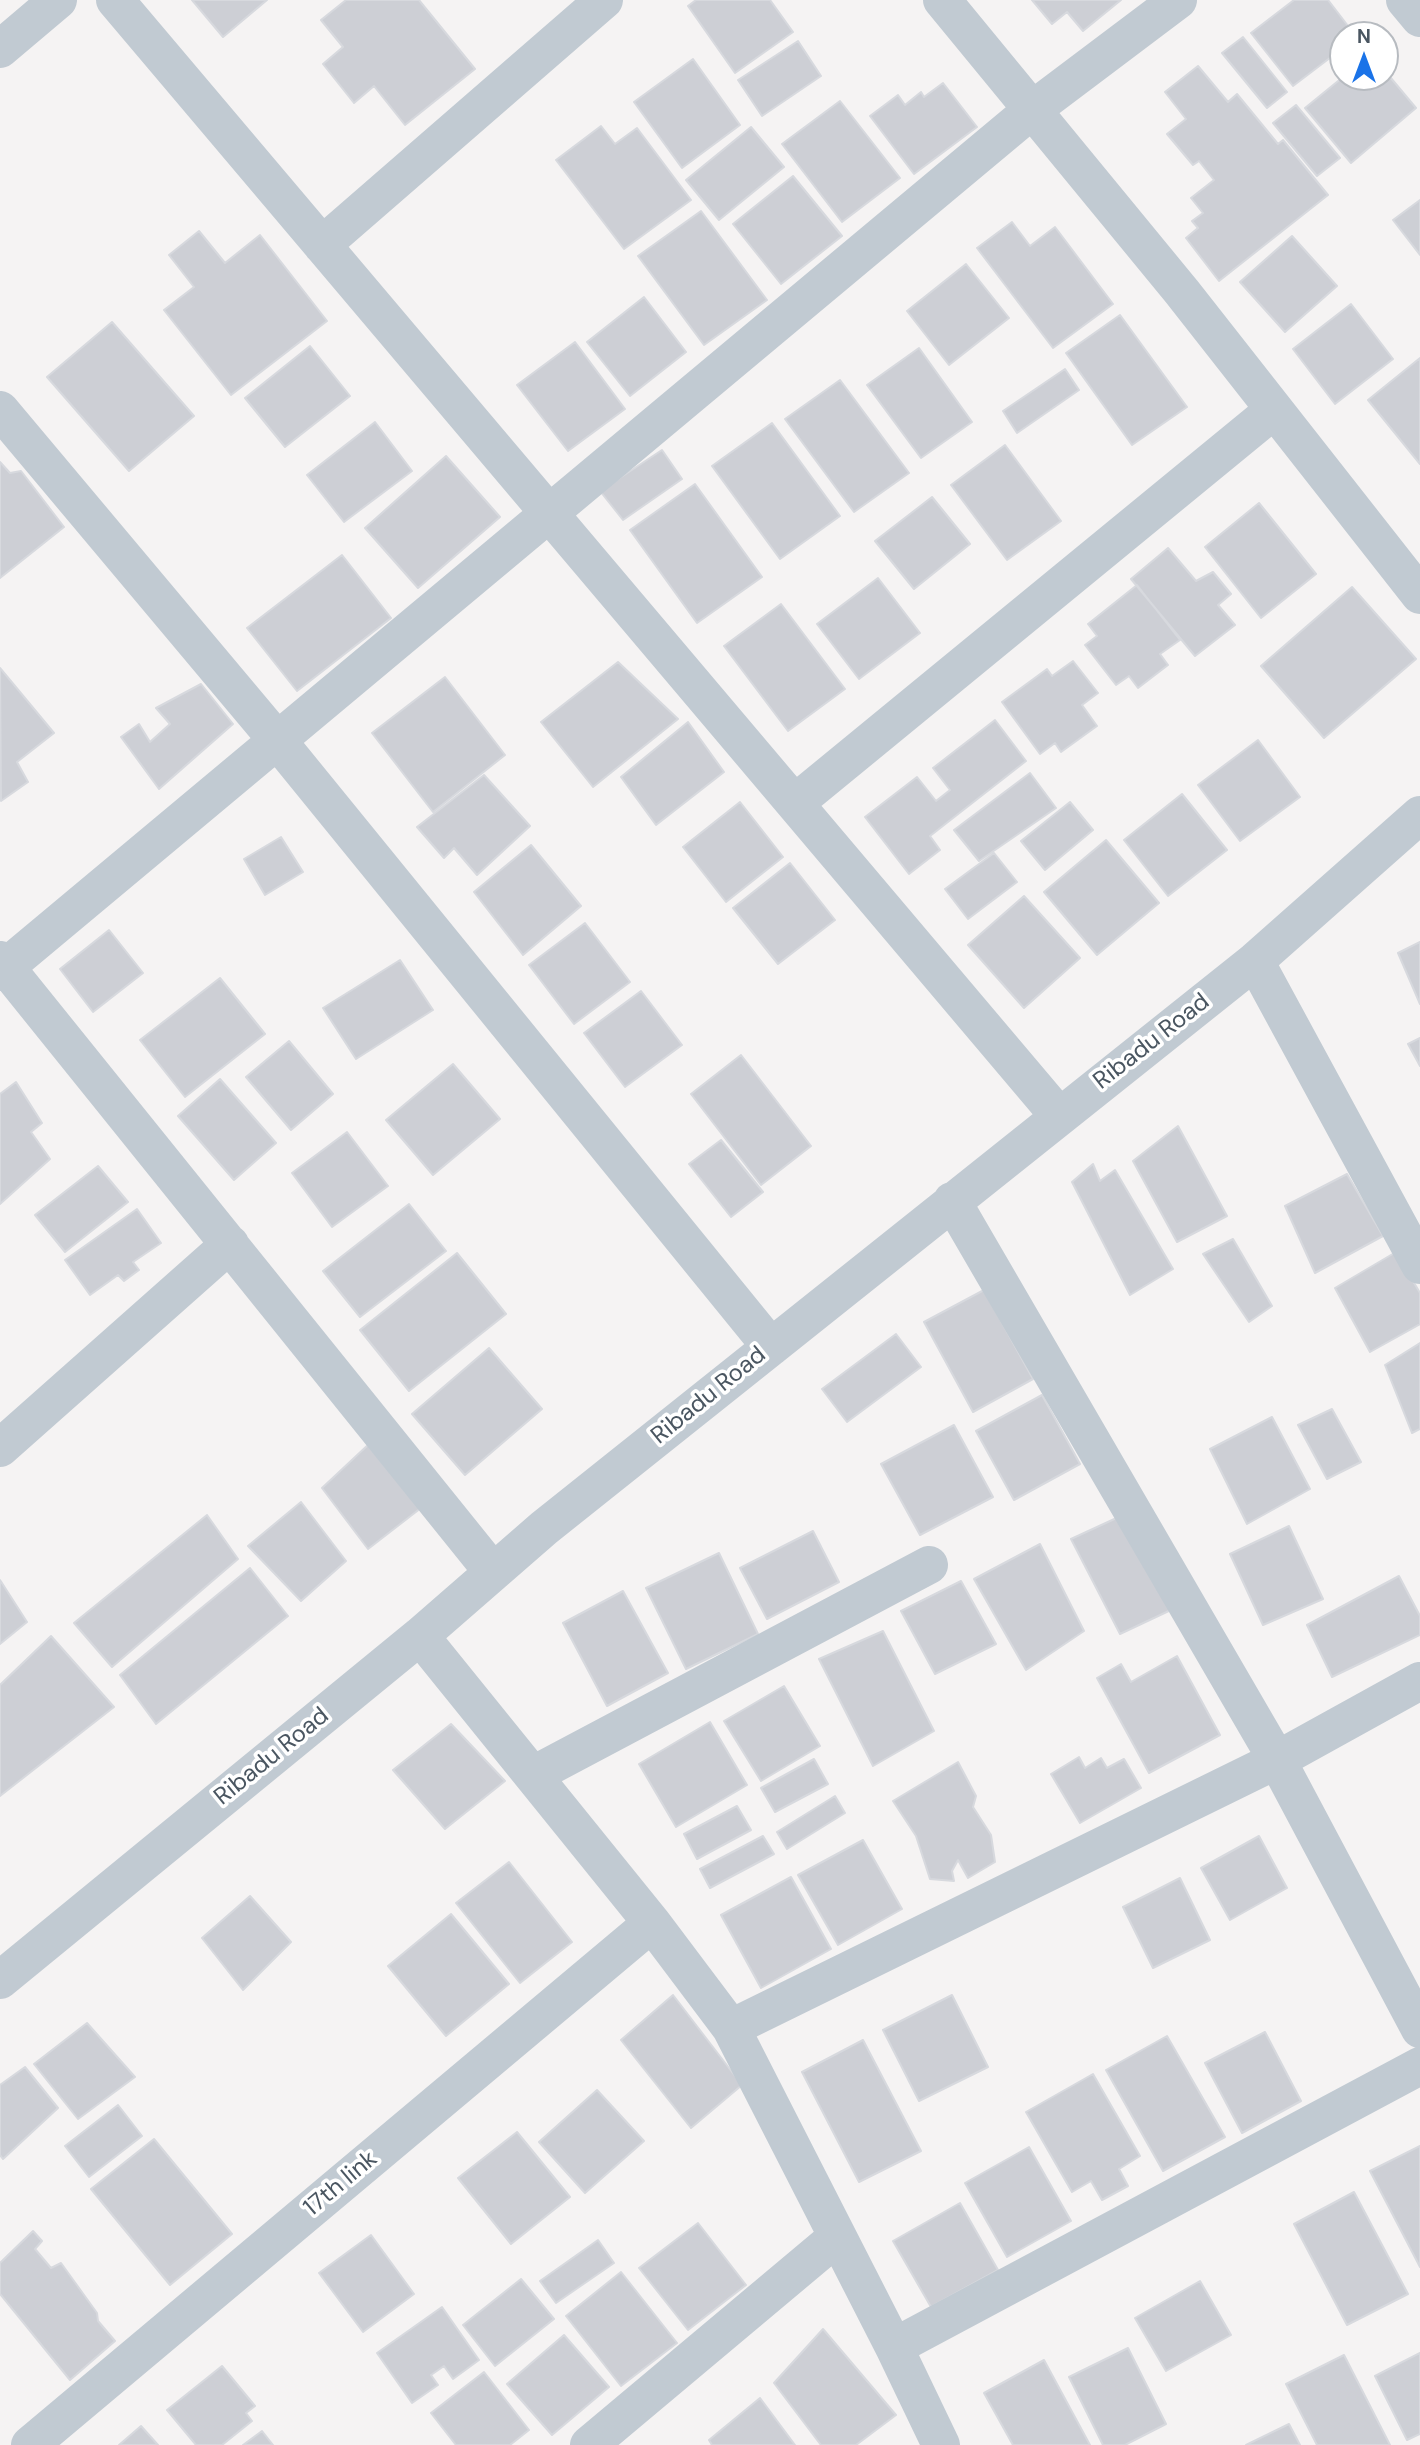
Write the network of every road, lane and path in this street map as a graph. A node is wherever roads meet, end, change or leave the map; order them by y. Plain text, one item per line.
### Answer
1 (58, 0) edge
2 (115, 0) edge
3 (604, 0) edge
4 (942, 0) edge
5 (1178, 0) edge
6 (1405, 0) edge
7 (1420, 18) edge
8 (0, 49) edge
9 (1032, 110) junction
10 (322, 245) junction
11 (0, 410) edge
12 (1274, 410) junction
13 (549, 513) junction
14 (1420, 595) edge
15 (277, 740) junction
16 (794, 803) junction
17 (1420, 815) edge
18 (1255, 961) junction
19 (2, 966) edge
20 (1059, 1116) junction
21 (952, 1201) junction
22 (230, 1244) junction
23 (1420, 1265) edge
24 (771, 1347) junction
25 (0, 1448) edge
26 (929, 1565) dead end
27 (493, 1572) junction
28 (420, 1636) junction
29 (1420, 1681) edge
30 (1277, 1760) junction
31 (533, 1776) junction
32 (652, 1923) junction
33 (0, 1980) edge
34 (732, 2028) junction
35 (1420, 2029) edge
36 (1420, 2066) edge
37 (837, 2237) junction
38 (894, 2347) junction
39 (30, 2445) edge
40 (589, 2445) edge
41 (941, 2445) edge

1 - 8 street
2 - 10 street
3 - 10 street
4 - 9 street
5 - 9 street
6 - 7 street
9 - 12 street
9 - 13 street
10 - 13 street
11 - 15 street
12 - 14 street
12 - 16 street
13 - 15 street
13 - 16 street
15 - 19 street
15 - 24 street
16 - 20 street
17 - 18 street, Ribadu Road
18 - 20 street, Ribadu Road
18 - 23 street
19 - 22 street
20 - 21 street, Ribadu Road
21 - 24 street, Ribadu Road
21 - 30 street
22 - 25 street
22 - 27 street
24 - 27 street, Ribadu Road
26 - 31 street
27 - 28 street, Ribadu Road
28 - 31 street
28 - 33 street, Ribadu Road
29 - 30 street
30 - 34 street
30 - 35 street
31 - 32 street
32 - 34 street
32 - 39 street, 17th link
34 - 37 street
36 - 38 street
37 - 38 street
37 - 40 street
38 - 41 street

